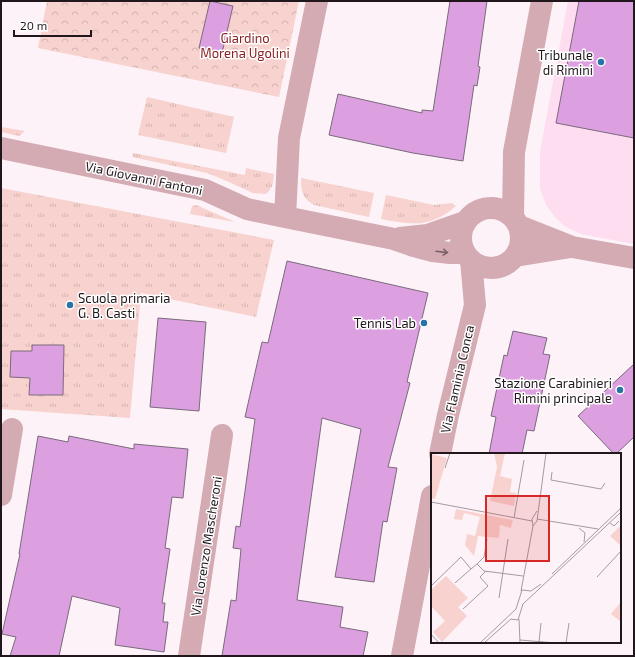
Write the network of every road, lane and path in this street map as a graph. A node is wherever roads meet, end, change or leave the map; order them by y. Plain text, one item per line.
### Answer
1 (317, 1) edge
2 (542, 1) edge
3 (1, 148) edge
4 (514, 152) junction
5 (486, 208) junction
6 (285, 217) junction
7 (516, 221) junction
8 (465, 222) junction
9 (394, 239) junction
10 (572, 247) junction
11 (468, 257) junction
12 (634, 258) edge
13 (507, 261) junction
14 (474, 305) junction
15 (12, 429) dead end
16 (222, 436) dead end
17 (440, 453) edge
18 (1, 495) edge
19 (431, 501) edge
20 (189, 656) edge
21 (402, 656) edge

1 - 6 street
2 - 4 street
3 - 6 street, Via Giovanni Fantoni
4 - 5 street
4 - 7 street
5 - 7 street
5 - 8 street
6 - 9 street, Via Giovanni Fantoni
7 - 10 street
7 - 13 street
8 - 9 street, Via Giovanni Fantoni
8 - 11 street
9 -> 11 street, Via Giovanni Fantoni
10 - 12 street
10 - 13 street
11 - 13 street
11 - 14 street, Via Flaminia Conca
13 - 14 street, Via Flaminia Conca
14 - 17 street, Via Flaminia Conca
15 - 18 street
16 - 20 street, Via Lorenzo Mascheroni
19 - 21 street

